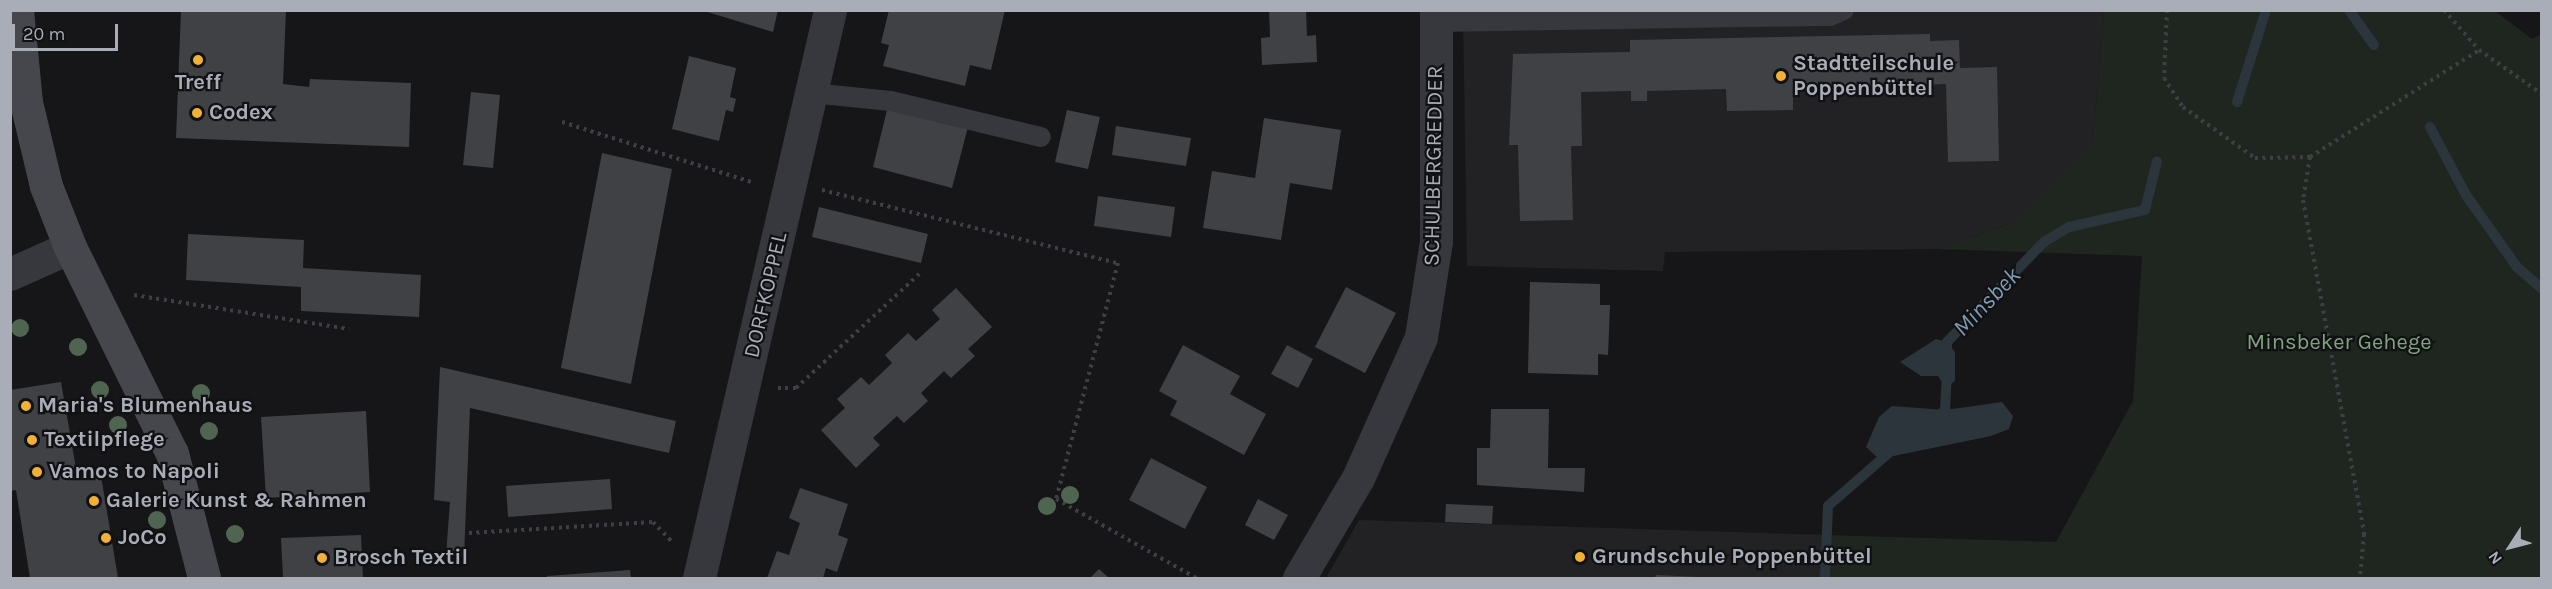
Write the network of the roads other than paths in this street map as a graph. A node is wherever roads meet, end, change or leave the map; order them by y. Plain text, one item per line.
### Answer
1 (17, 10) edge
2 (830, 10) edge
3 (1844, 10) edge
4 (1436, 16) edge
5 (812, 93) junction
6 (1041, 137) dead end
7 (70, 247) junction
8 (10, 274) edge
9 (700, 575) edge
10 (204, 579) edge
11 (1299, 579) edge

1 - 7 main road
2 - 5 street, DORFKOPPEL
3 - 4 lane
4 - 11 street, SCHULBERGREDDER
5 - 6 lane
5 - 9 street, DORFKOPPEL
7 - 8 street
7 - 10 main road

